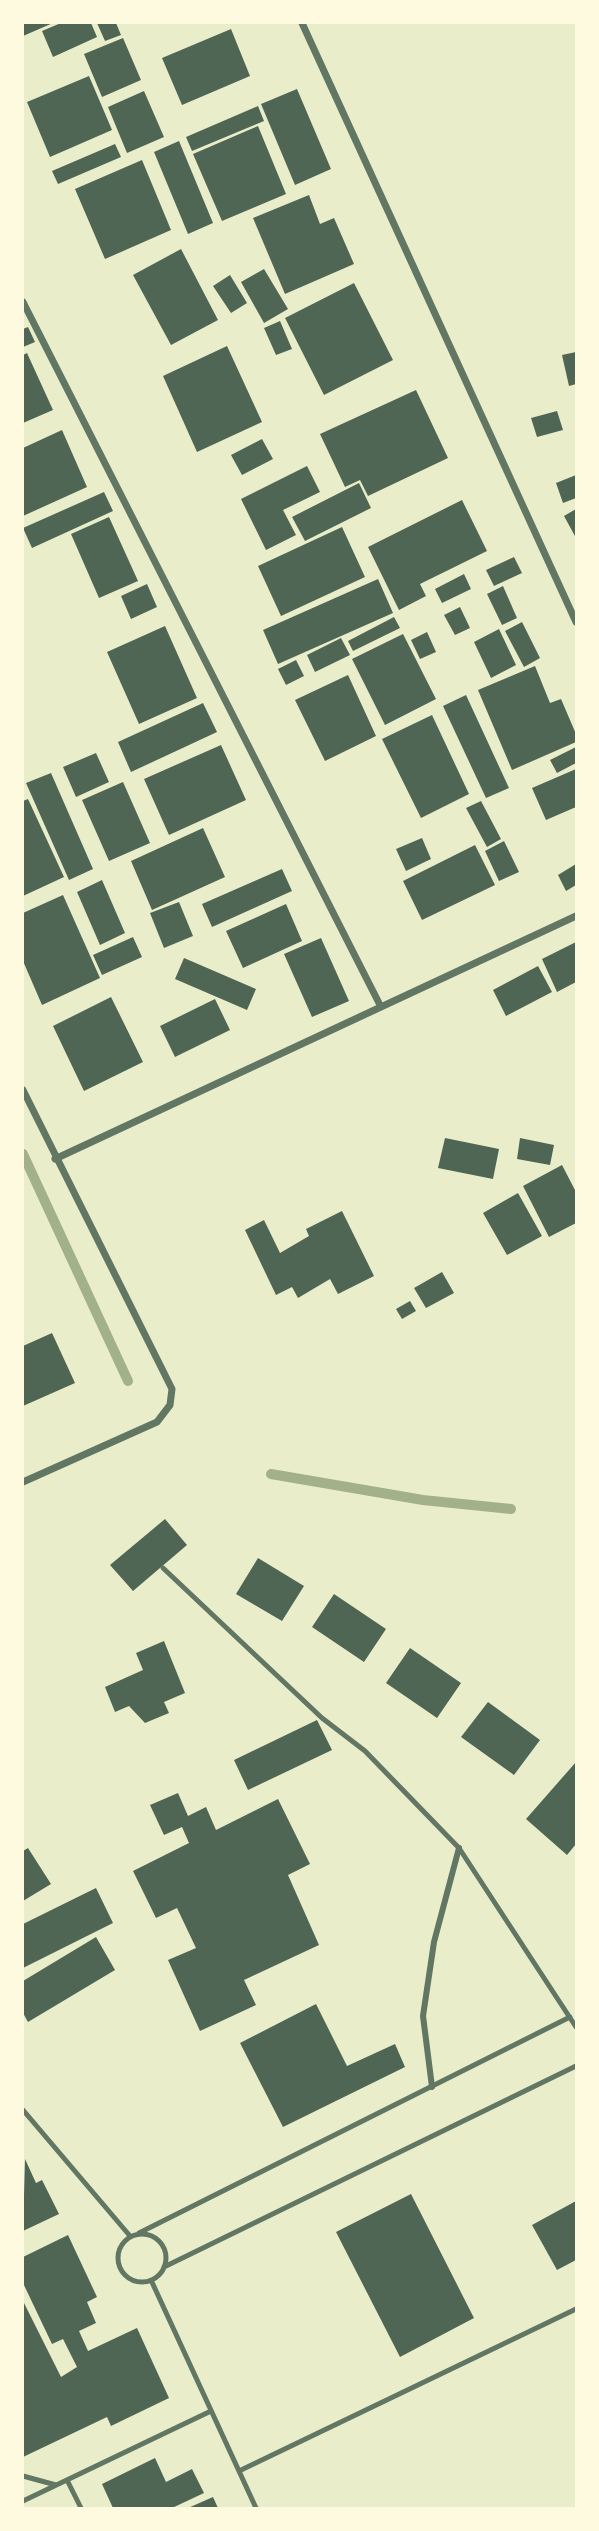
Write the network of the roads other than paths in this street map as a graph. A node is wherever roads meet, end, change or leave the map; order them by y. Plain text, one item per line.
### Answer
1 (302, 23) edge
2 (23, 302) edge
3 (576, 622) edge
4 (576, 916) edge
5 (381, 1007) junction
6 (23, 1090) edge
7 (55, 1158) junction
8 (23, 1482) edge
9 (163, 1568) dead end
10 (459, 1848) junction
11 (570, 2017) junction
12 (576, 2027) edge
13 (576, 2067) edge
14 (432, 2087) junction
15 (23, 2110) edge
16 (139, 2233) junction
17 (130, 2236) junction
18 (164, 2267) junction
19 (151, 2280) junction
20 (576, 2309) edge
21 (211, 2411) junction
22 (239, 2471) junction
23 (23, 2476) edge
24 (66, 2480) junction
25 (56, 2485) junction
26 (23, 2501) edge
27 (82, 2508) edge
28 (256, 2508) edge

1 - 3 street
2 - 5 street
4 - 5 street
5 - 7 street
6 - 7 street
7 - 8 street
9 - 10 lane
10 - 11 lane
10 - 14 street
11 - 12 lane
11 - 14 lane
13 - 18 lane
14 - 16 lane
15 - 17 lane
16 - 17 lane
16 - 18 lane
17 - 19 lane
18 - 19 lane
19 - 21 lane
20 - 22 lane
21 - 22 lane
21 - 24 lane
22 - 28 lane
23 - 25 lane
24 - 25 lane
24 - 27 lane
25 - 26 lane

